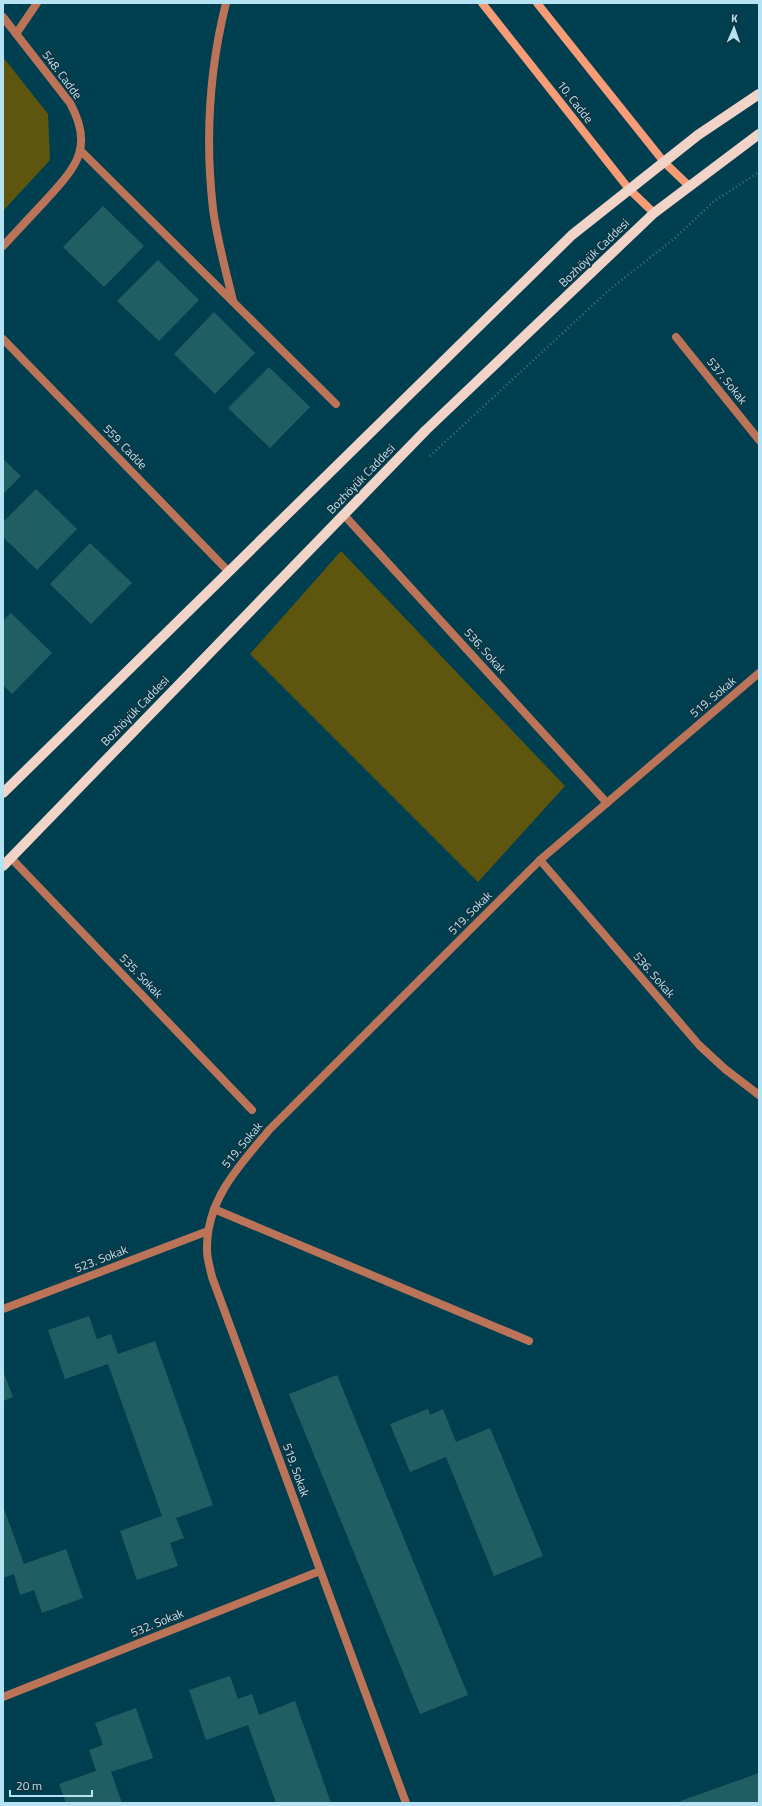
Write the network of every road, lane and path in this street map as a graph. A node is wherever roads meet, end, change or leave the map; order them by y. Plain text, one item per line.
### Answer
1 (37, 3) edge
2 (226, 3) edge
3 (482, 3) edge
4 (537, 3) edge
5 (3, 17) edge
6 (16, 34) junction
7 (759, 94) edge
8 (759, 134) edge
9 (80, 150) junction
10 (664, 162) junction
11 (689, 186) junction
12 (629, 189) junction
13 (654, 213) junction
14 (3, 246) edge
15 (233, 302) junction
16 (676, 337) dead end
17 (3, 339) edge
18 (336, 404) dead end
19 (759, 440) edge
20 (344, 515) junction
21 (229, 572) junction
22 (759, 673) edge
23 (3, 794) edge
24 (607, 803) junction
25 (11, 858) junction
26 (540, 860) junction
27 (3, 866) edge
28 (759, 1095) edge
29 (252, 1110) dead end
30 (214, 1209) junction
31 (208, 1231) junction
32 (3, 1309) edge
33 (529, 1341) dead end
34 (320, 1571) junction
35 (3, 1697) edge
36 (406, 1803) edge

1 - 6 street
2 - 15 street
3 - 12 main road, 10. Cadde
4 - 10 main road
5 - 6 street, 548. Cadde
6 - 9 street, 548. Cadde
7 - 10 main road, Bozhöyük Caddesi
8 - 11 main road, Bozhöyük Caddesi
9 - 14 street, 548. Cadde
9 - 15 street
10 - 11 main road
10 - 12 main road, Bozhöyük Caddesi
11 - 13 main road, Bozhöyük Caddesi
12 - 13 main road, 10. Cadde
12 - 21 main road, Bozhöyük Caddesi
13 - 20 main road, Bozhöyük Caddesi
15 - 18 street
16 - 19 street, 537. Sokak
17 - 21 street, 559. Cadde
20 - 24 street, 536. Sokak
20 - 25 main road, Bozhöyük Caddesi
21 - 23 main road, Bozhöyük Caddesi
22 - 24 street, 519. Sokak
24 - 26 street, 519. Sokak
25 - 27 main road, Bozhöyük Caddesi
25 - 29 street, 535. Sokak
26 - 28 street, 536. Sokak
26 - 30 street, 519. Sokak
30 - 31 street, 519. Sokak
30 - 33 street
31 - 32 street, 523. Sokak
31 - 34 street, 519. Sokak
34 - 35 street, 532. Sokak
34 - 36 street, 519. Sokak

